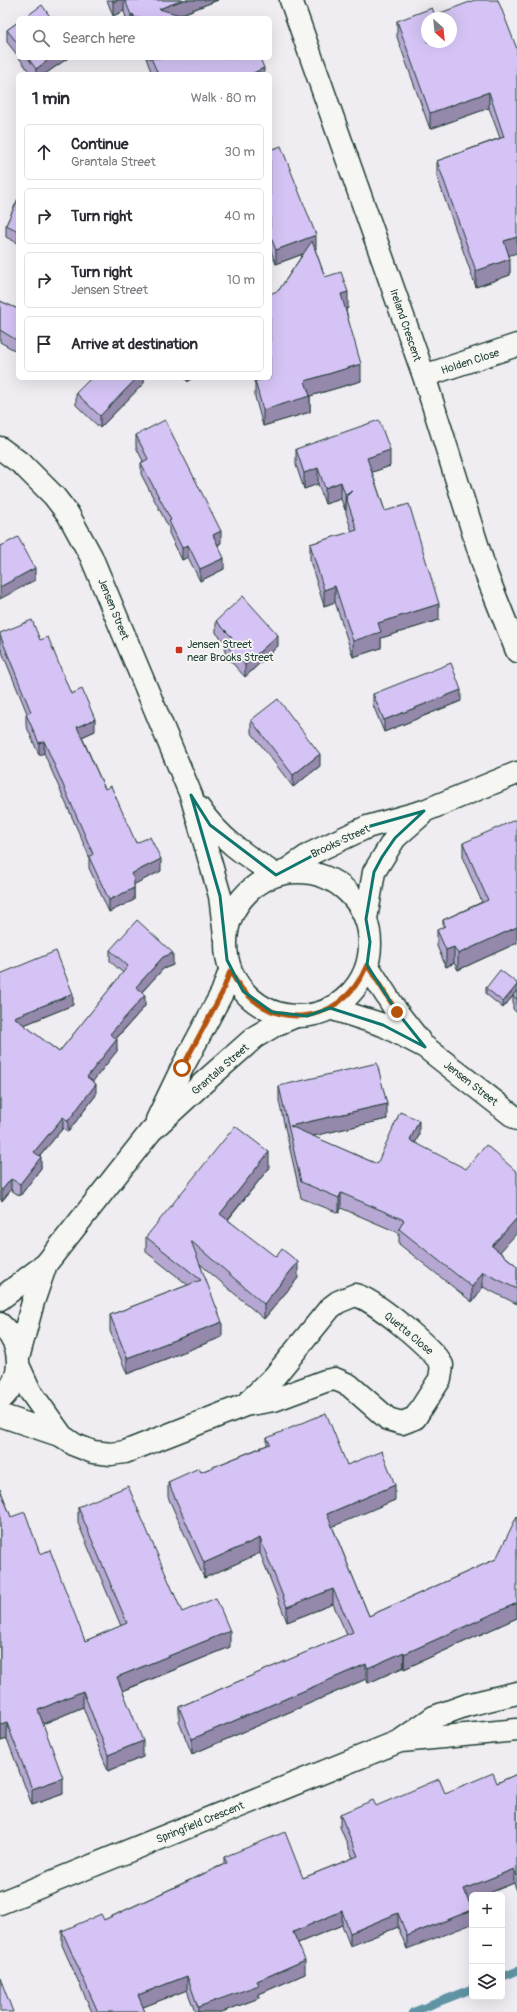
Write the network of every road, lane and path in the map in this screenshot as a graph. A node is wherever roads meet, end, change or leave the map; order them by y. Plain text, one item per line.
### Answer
1 (298, 2) edge
2 (517, 345) edge
3 (424, 376) junction
4 (0, 448) edge
5 (517, 651) edge
6 (517, 773) edge
7 (191, 795) junction
8 (424, 811) junction
9 (280, 874) junction
10 (366, 919) junction
11 (226, 936) junction
12 (367, 965) junction
13 (230, 971) junction
14 (330, 1008) junction
15 (296, 1016) junction
16 (425, 1047) junction
17 (517, 1119) edge
18 (151, 1131) junction
19 (46, 1264) junction
20 (0, 1299) edge
21 (0, 1324) edge
22 (18, 1363) junction
23 (0, 1400) edge
24 (245, 1405) junction
25 (0, 1414) edge
26 (62, 1436) junction
27 (517, 1693) edge
28 (517, 1730) edge
29 (400, 1741) junction
30 (0, 1903) edge

1 - 3 street, Ireland Crescent
2 - 3 street, Holden Close
3 - 5 street, Ireland Crescent
4 - 7 street, Jensen Street
6 - 8 street, Brooks Street
7 - 9 street, Jensen Street
7 - 11 street, Jensen Street
8 - 9 street, Brooks Street
8 - 10 street, Brooks Street
9 - 10 street
9 - 11 street, Brooks Street
10 - 12 street
11 - 13 street
12 - 14 street
12 - 16 street, Jensen Street
13 - 15 street
13 - 18 street, Grantala Street
14 - 15 street
14 - 16 street, Jensen Street
15 - 18 street, Grantala Street
16 - 17 street, Jensen Street
18 - 19 street, Grantala Street
19 - 20 street, Grantala Street
19 - 22 street, Grantala Street
21 - 22 street, Quetta Close
22 - 23 street, Grantala Street
22 - 26 street, Quetta Close
24 - 24 street, Quetta Close
24 - 26 street, Quetta Close
25 - 26 street, Quetta Close
27 - 29 street, Springfield Crescent
28 - 29 street, Springfield Crescent
29 - 30 street, Springfield Crescent

